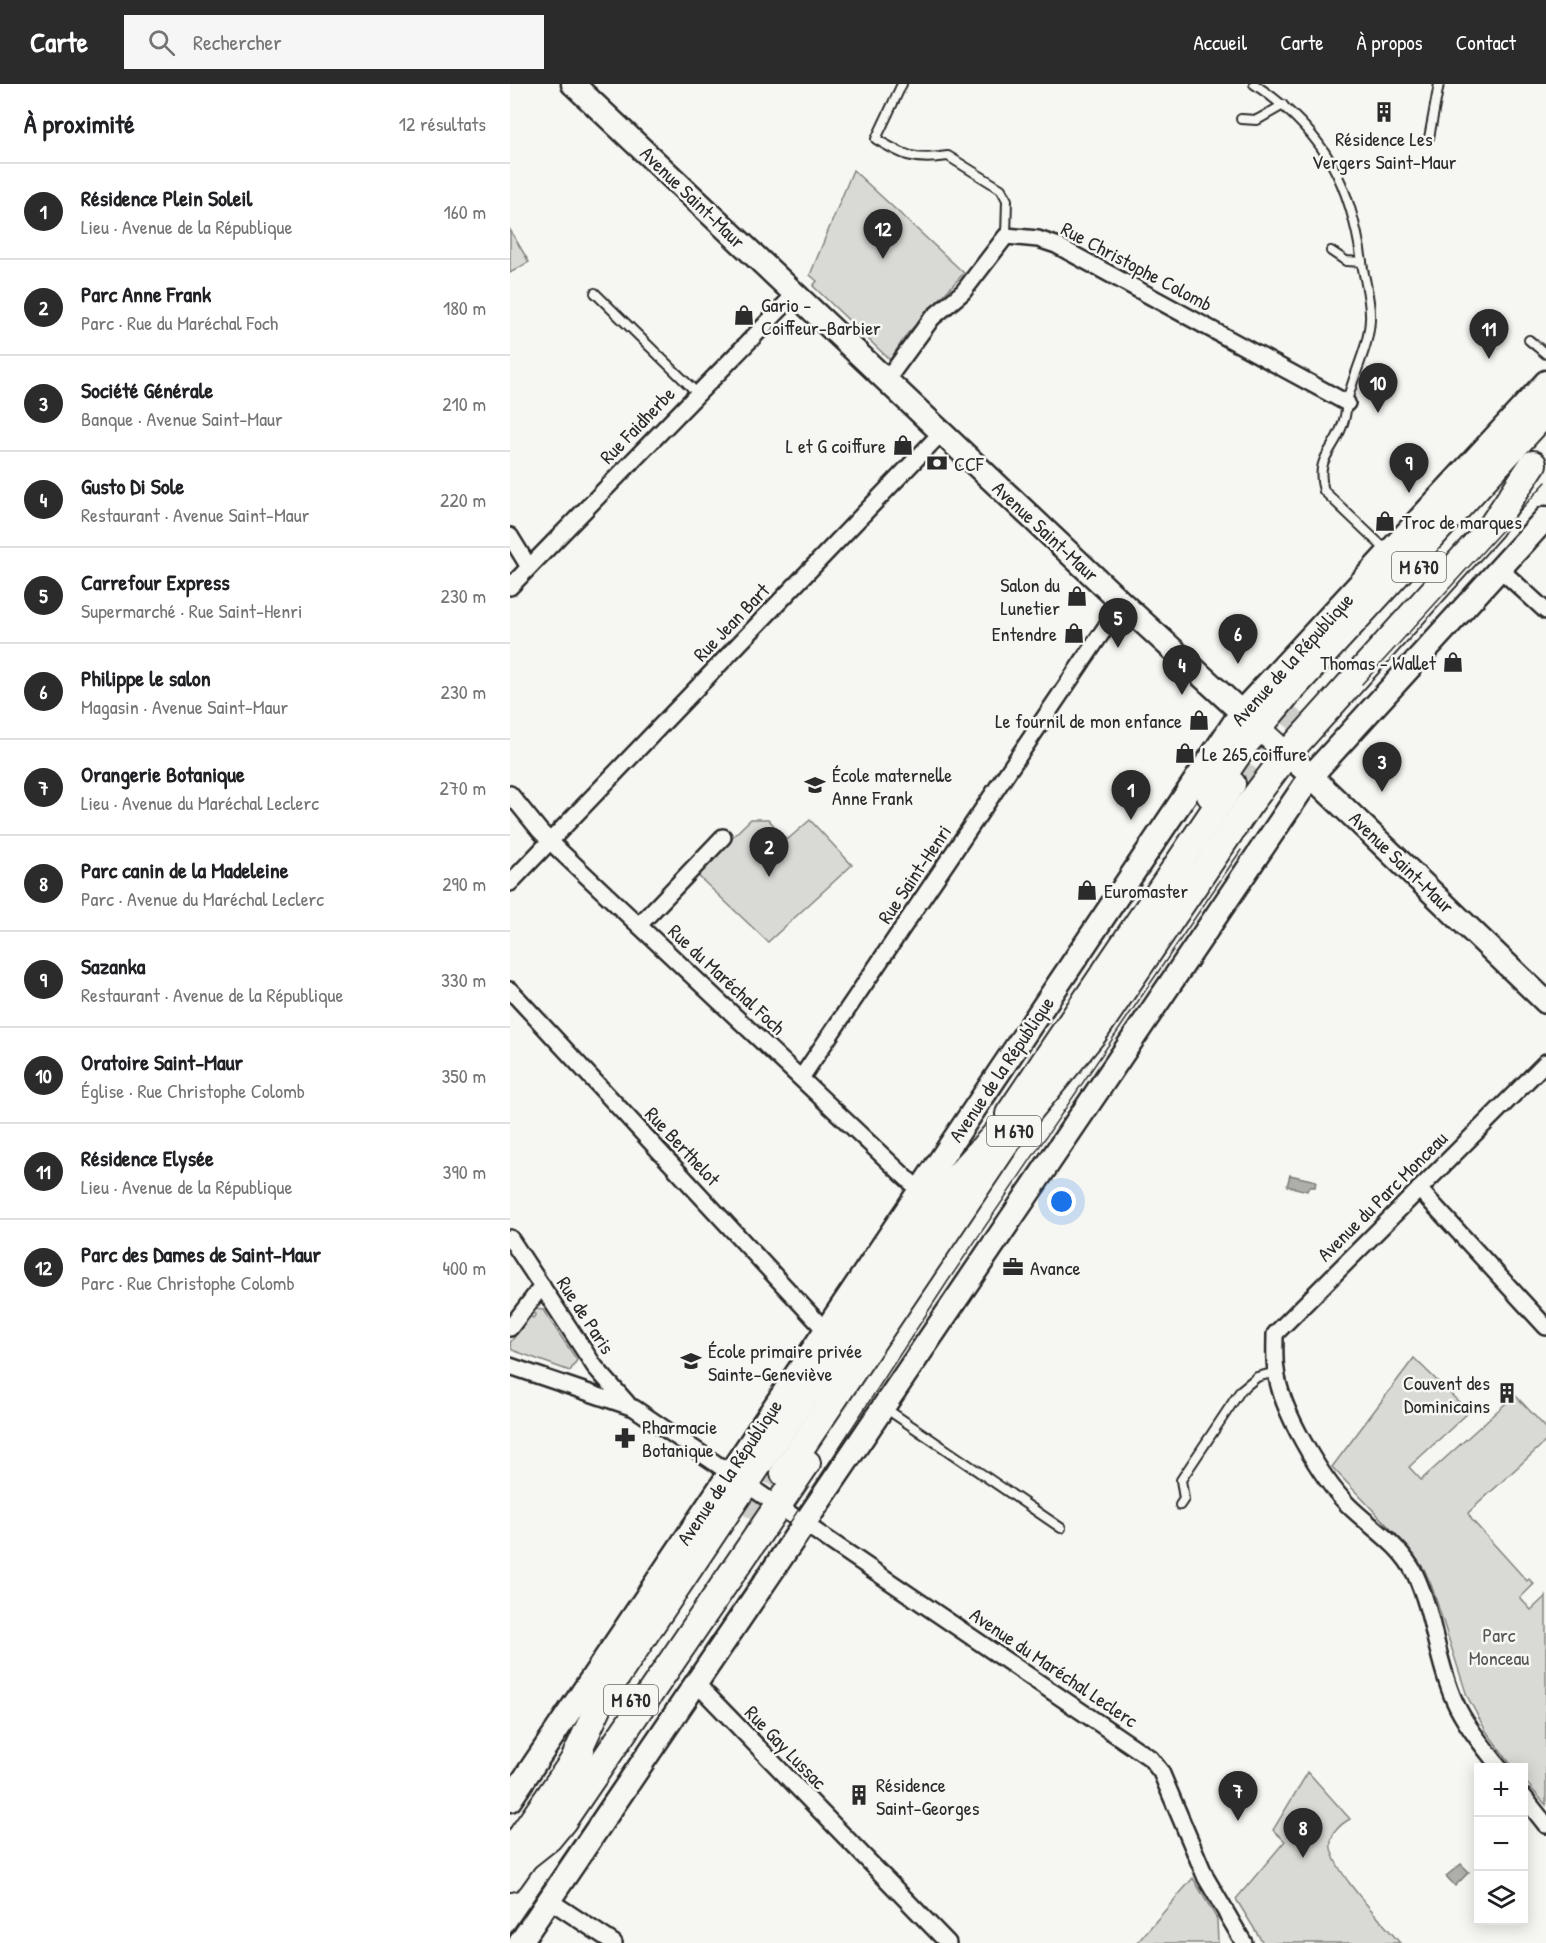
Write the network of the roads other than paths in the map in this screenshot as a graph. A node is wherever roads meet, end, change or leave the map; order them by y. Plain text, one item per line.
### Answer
1 (573, 84) edge
2 (902, 84) edge
3 (1254, 84) edge
4 (1439, 84) edge
5 (1283, 105) junction
6 (1241, 119) dead end
7 (1429, 138) dead end
8 (1006, 236) junction
9 (1331, 251) dead end
10 (1362, 262) junction
11 (595, 293) dead end
12 (795, 294) junction
13 (1529, 340) dead end
14 (1546, 354) edge
15 (886, 381) junction
16 (1546, 382) edge
17 (697, 393) junction
18 (1347, 403) junction
19 (1546, 412) edge
20 (1546, 429) edge
21 (942, 432) junction
22 (1540, 457) edge
23 (1546, 518) edge
24 (510, 536) edge
25 (1389, 553) junction
26 (529, 567) junction
27 (1500, 569) junction
28 (510, 587) edge
29 (1122, 603) junction
30 (1546, 611) edge
31 (1250, 719) junction
32 (1287, 754) junction
33 (1311, 776) junction
34 (510, 794) edge
35 (723, 837) dead end
36 (550, 841) junction
37 (510, 882) edge
38 (639, 925) junction
39 (510, 990) edge
40 (1546, 1002) edge
41 (1047, 1056) junction
42 (1546, 1062) edge
43 (801, 1078) junction
44 (1007, 1130) junction
45 (920, 1190) junction
46 (1419, 1190) junction
47 (510, 1238) edge
48 (931, 1256) junction
49 (542, 1286) junction
50 (1546, 1327) edge
51 (510, 1328) edge
52 (825, 1330) junction
53 (510, 1366) edge
54 (1276, 1372) junction
55 (601, 1375) junction
56 (577, 1390) junction
57 (885, 1402) junction
58 (634, 1408) junction
59 (755, 1487) junction
60 (1180, 1505) dead end
61 (805, 1523) junction
62 (1061, 1528) dead end
63 (695, 1682) junction
64 (1497, 1763) edge
65 (572, 1764) junction
66 (510, 1800) edge
67 (1528, 1802) edge
68 (1546, 1825) edge
69 (517, 1855) edge
70 (510, 1878) edge
71 (549, 1900) junction
72 (520, 1943) edge
73 (614, 1943) edge
74 (948, 1943) edge
75 (1244, 1943) edge

1 - 12 street, Avenue Saint-Maur
2 - 8 lane
3 - 5 lane
4 - 7 lane
5 - 6 lane
5 - 10 lane
8 - 15 street
8 - 18 street, Rue Christophe Colomb
9 - 10 lane
10 - 18 lane
11 - 17 lane
12 - 15 street, Avenue Saint-Maur
12 - 17 street, Rue Faidherbe
13 - 14 lane
15 - 21 street, Avenue Saint-Maur
16 - 25 street, Avenue de la République
17 - 26 street, Rue Faidherbe
18 - 25 lane
19 - 31 main road
20 - 22 main road, Avenue de la République / M 670
21 - 29 street, Avenue Saint-Maur
21 - 36 street, Rue Jean Bart
22 - 32 main road
23 - 27 street
24 - 26 street
25 - 31 street, Avenue de la République
26 - 28 street, Rue Faidherbe
27 - 30 street
27 - 33 street
29 - 31 street, Avenue Saint-Maur
29 - 43 street, Rue Saint-Henri
31 - 32 street, Avenue Saint-Maur
31 - 41 main road
31 - 45 street, Avenue de la République
32 - 33 street, Avenue Saint-Maur
32 - 44 main road
33 - 40 street, Avenue Saint-Maur
33 - 57 street
34 - 36 street, Rue du Maréchal Foch
35 - 38 street
36 - 37 street, Rue Jean Bart
36 - 38 street, Rue du Maréchal Foch
38 - 43 street, Rue du Maréchal Foch
39 - 52 street, Rue Berthelot
41 - 44 main road, Avenue de la République / M 670
41 - 44 main road, Avenue de la République / M 670
42 - 46 street, Avenue du Parc Monceau
43 - 45 street, Rue du Maréchal Foch
44 - 48 main road, Avenue de la République / M 670
44 - 48 main road, Avenue de la République / M 670
44 - 59 main road
45 - 52 street, Avenue de la République
46 - 50 street
46 - 54 street, Avenue du Parc Monceau
47 - 49 street, Rue de Paris
48 - 59 main road
49 - 51 street
49 - 55 street, Rue de Paris
52 - 59 street, Avenue de la République
53 - 56 street
54 - 60 lane
54 - 64 street, Avenue du Parc Monceau
55 - 56 street
55 - 58 street, Rue de Paris
56 - 58 street
57 - 61 street
57 - 62 lane
58 - 59 street, Avenue du Maréchal Leclerc
59 - 61 street, Avenue du Maréchal Leclerc
59 - 65 main road
59 - 66 street, Avenue de la République
59 - 69 main road
61 - 63 street
61 - 75 street, Avenue du Maréchal Leclerc
63 - 71 street
63 - 74 street, Rue Gay Lussac
65 - 69 main road, Avenue de la République / M 670
65 - 69 main road, Avenue de la République / M 670
67 - 68 street
69 - 70 main road, Avenue de la République / M 670
71 - 72 street
71 - 73 street

